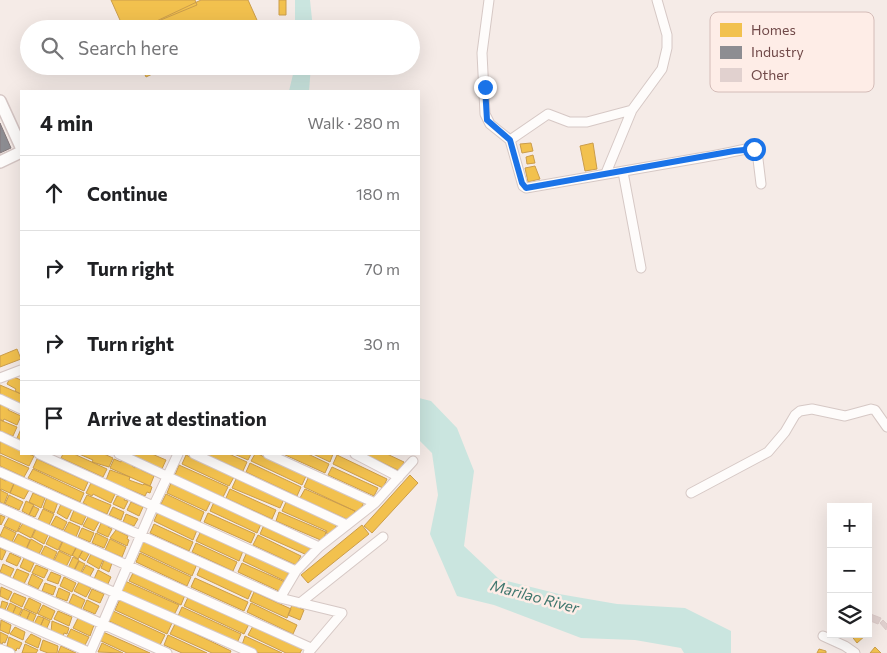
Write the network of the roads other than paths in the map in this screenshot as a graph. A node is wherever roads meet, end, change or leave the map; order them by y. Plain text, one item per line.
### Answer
1 (489, 0) edge
2 (657, 0) edge
3 (0, 101) edge
4 (632, 110) junction
5 (510, 140) junction
6 (20, 145) edge
7 (20, 152) edge
8 (0, 162) edge
9 (623, 172) junction
10 (606, 173) junction
11 (761, 184) dead end
12 (641, 268) dead end
13 (19, 373) edge
14 (0, 378) edge
15 (0, 399) edge
16 (20, 409) edge
17 (887, 426) edge
18 (0, 436) edge
19 (20, 446) edge
20 (40, 455) edge
21 (121, 455) edge
22 (178, 455) edge
23 (196, 455) edge
24 (270, 455) edge
25 (357, 455) edge
26 (414, 461) dead end
27 (0, 472) edge
28 (168, 476) junction
29 (399, 477) junction
30 (691, 493) dead end
31 (375, 504) junction
32 (153, 507) junction
33 (0, 508) edge
34 (347, 525) junction
35 (383, 536) dead end
36 (141, 537) junction
37 (0, 542) edge
38 (319, 547) junction
39 (128, 566) junction
40 (296, 571) junction
41 (0, 578) edge
42 (115, 594) junction
43 (280, 598) junction
44 (300, 603) junction
45 (0, 613) edge
46 (102, 624) junction
47 (823, 636) dead end
48 (0, 648) edge
49 (310, 650) edge
50 (10, 653) edge
51 (91, 653) edge
52 (167, 653) edge
53 (252, 653) edge
54 (855, 653) edge

1 - 5 street
2 - 4 street
3 - 6 main road
4 - 5 street
4 - 10 street
5 - 10 street
7 - 8 main road
9 - 10 street
9 - 11 street
9 - 12 street
13 - 14 street
15 - 16 street
17 - 30 street
18 - 19 street
20 - 32 street
21 - 28 street
22 - 28 street
23 - 34 street
24 - 31 street
25 - 29 street
26 - 29 street
27 - 36 street
28 - 32 street
28 - 38 street
29 - 31 street
31 - 34 street
32 - 36 street
32 - 40 street
33 - 39 street
34 - 38 street
35 - 44 street
36 - 39 street
36 - 43 street
37 - 42 street
38 - 40 street
39 - 42 street
39 - 49 street
40 - 43 street
41 - 46 street
42 - 46 street
42 - 53 street
43 - 44 street
44 - 49 street
45 - 51 street
46 - 51 street
46 - 52 street
47 - 54 street
48 - 50 street

